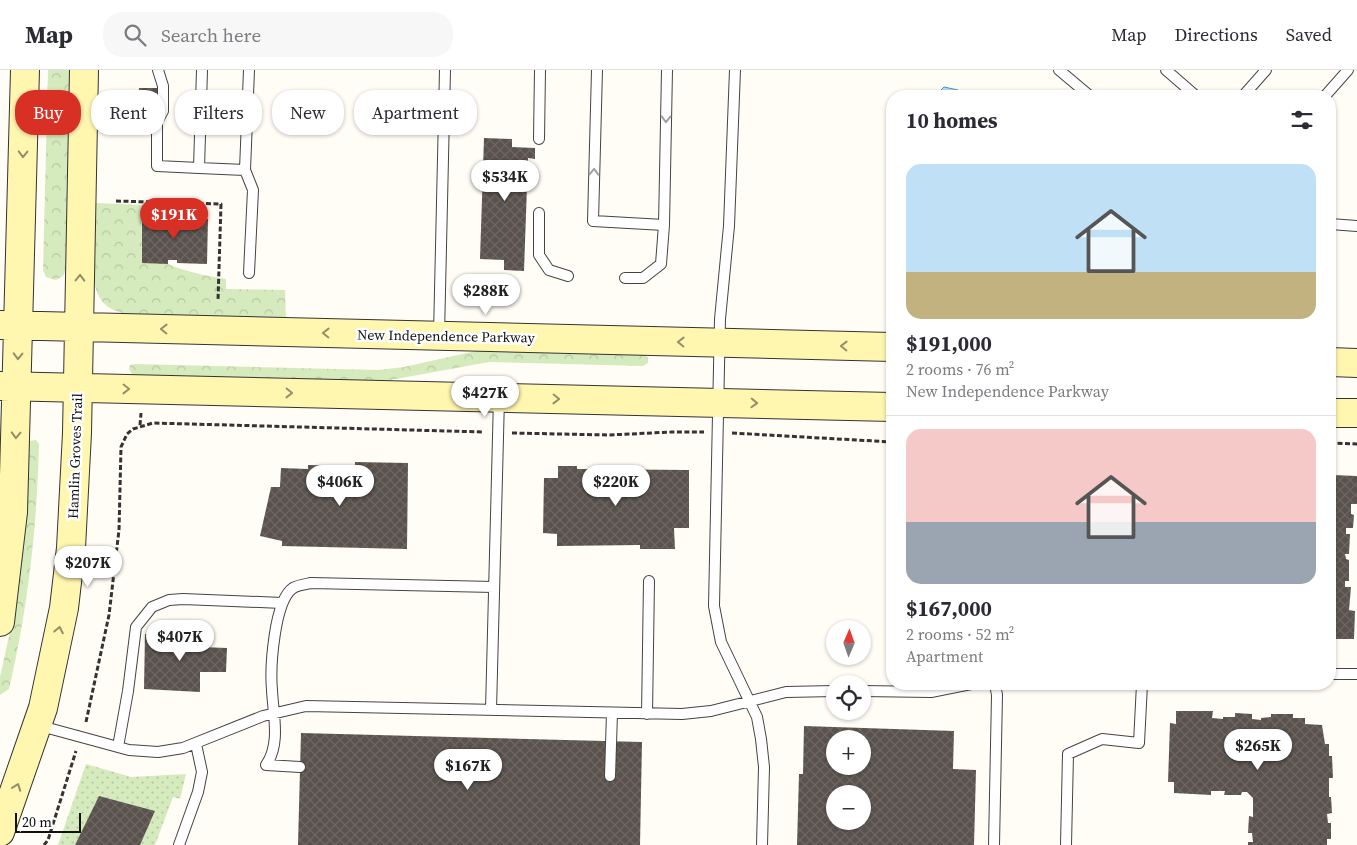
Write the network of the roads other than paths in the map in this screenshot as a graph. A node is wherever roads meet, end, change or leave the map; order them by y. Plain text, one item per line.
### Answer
1 (24, 70) edge
2 (84, 70) edge
3 (202, 70) edge
4 (249, 70) edge
5 (445, 70) edge
6 (540, 70) edge
7 (597, 70) edge
8 (668, 70) edge
9 (735, 70) edge
10 (1059, 70) edge
11 (1166, 70) edge
12 (1266, 70) edge
13 (1348, 70) edge
14 (158, 72) edge
15 (152, 86) dead end
16 (164, 90) edge
17 (1083, 90) edge
18 (1189, 90) edge
19 (1248, 90) edge
20 (1330, 90) edge
21 (157, 135) edge
22 (539, 139) dead end
23 (199, 168) junction
24 (245, 170) junction
25 (539, 213) dead end
26 (1336, 224) edge
27 (664, 225) junction
28 (1357, 226) edge
29 (249, 273) dead end
30 (568, 276) dead end
31 (625, 278) dead end
32 (9, 325) edge
33 (79, 327) junction
34 (439, 336) junction
35 (719, 343) junction
36 (886, 347) edge
37 (1336, 362) edge
38 (1357, 363) edge
39 (9, 386) edge
40 (78, 388) junction
41 (499, 397) junction
42 (717, 402) junction
43 (886, 407) edge
44 (1336, 413) edge
45 (1357, 413) edge
46 (649, 581) dead end
47 (494, 587) junction
48 (282, 603) junction
49 (0, 622) edge
50 (1336, 674) edge
51 (1357, 674) edge
52 (941, 690) edge
53 (996, 690) edge
54 (1142, 690) edge
55 (826, 691) edge
56 (871, 692) edge
57 (748, 700) junction
58 (492, 710) junction
59 (275, 712) junction
60 (612, 713) junction
61 (647, 714) junction
62 (37, 725) junction
63 (196, 744) junction
64 (118, 747) junction
65 (300, 767) dead end
66 (610, 776) dead end
67 (0, 832) edge
68 (179, 845) edge
69 (762, 845) edge
70 (994, 845) edge
71 (1066, 845) edge

1 -> 32 street
33 -> 2 street, Hamlin Groves Trail
3 - 23 lane
4 - 24 lane
5 - 34 lane
6 - 22 lane
27 -> 7 lane
8 -> 27 lane
9 - 35 lane
10 - 17 lane
11 - 18 lane
12 - 19 lane
13 - 20 lane
14 - 15 lane
14 - 16 lane
21 - 23 lane
23 - 24 lane
24 - 29 lane
25 - 30 lane
26 - 28 lane
27 - 31 lane
32 - 33 street, New Independence Parkway
32 -> 39 street
34 -> 33 street, New Independence Parkway
33 - 40 street, Hamlin Groves Trail
35 -> 34 street, New Independence Parkway
36 -> 35 street, New Independence Parkway
35 - 42 lane
37 - 38 street
39 - 40 street
39 -> 49 street
40 -> 41 street
62 -> 40 street, Hamlin Groves Trail
41 -> 42 street
41 - 47 lane
42 -> 43 street
42 - 57 lane
44 - 45 street
46 - 61 lane
47 - 48 lane
47 - 58 lane
48 - 59 lane
48 - 64 lane
50 - 51 lane
52 - 56 lane
53 - 70 lane
54 - 71 lane
55 - 57 lane
57 - 61 lane
57 - 69 lane
58 - 59 lane
58 - 60 lane
59 - 63 lane
59 - 65 lane
60 - 61 lane
60 - 66 lane
62 - 64 lane
67 -> 62 street, Hamlin Groves Trail
63 - 64 lane
63 - 68 lane

